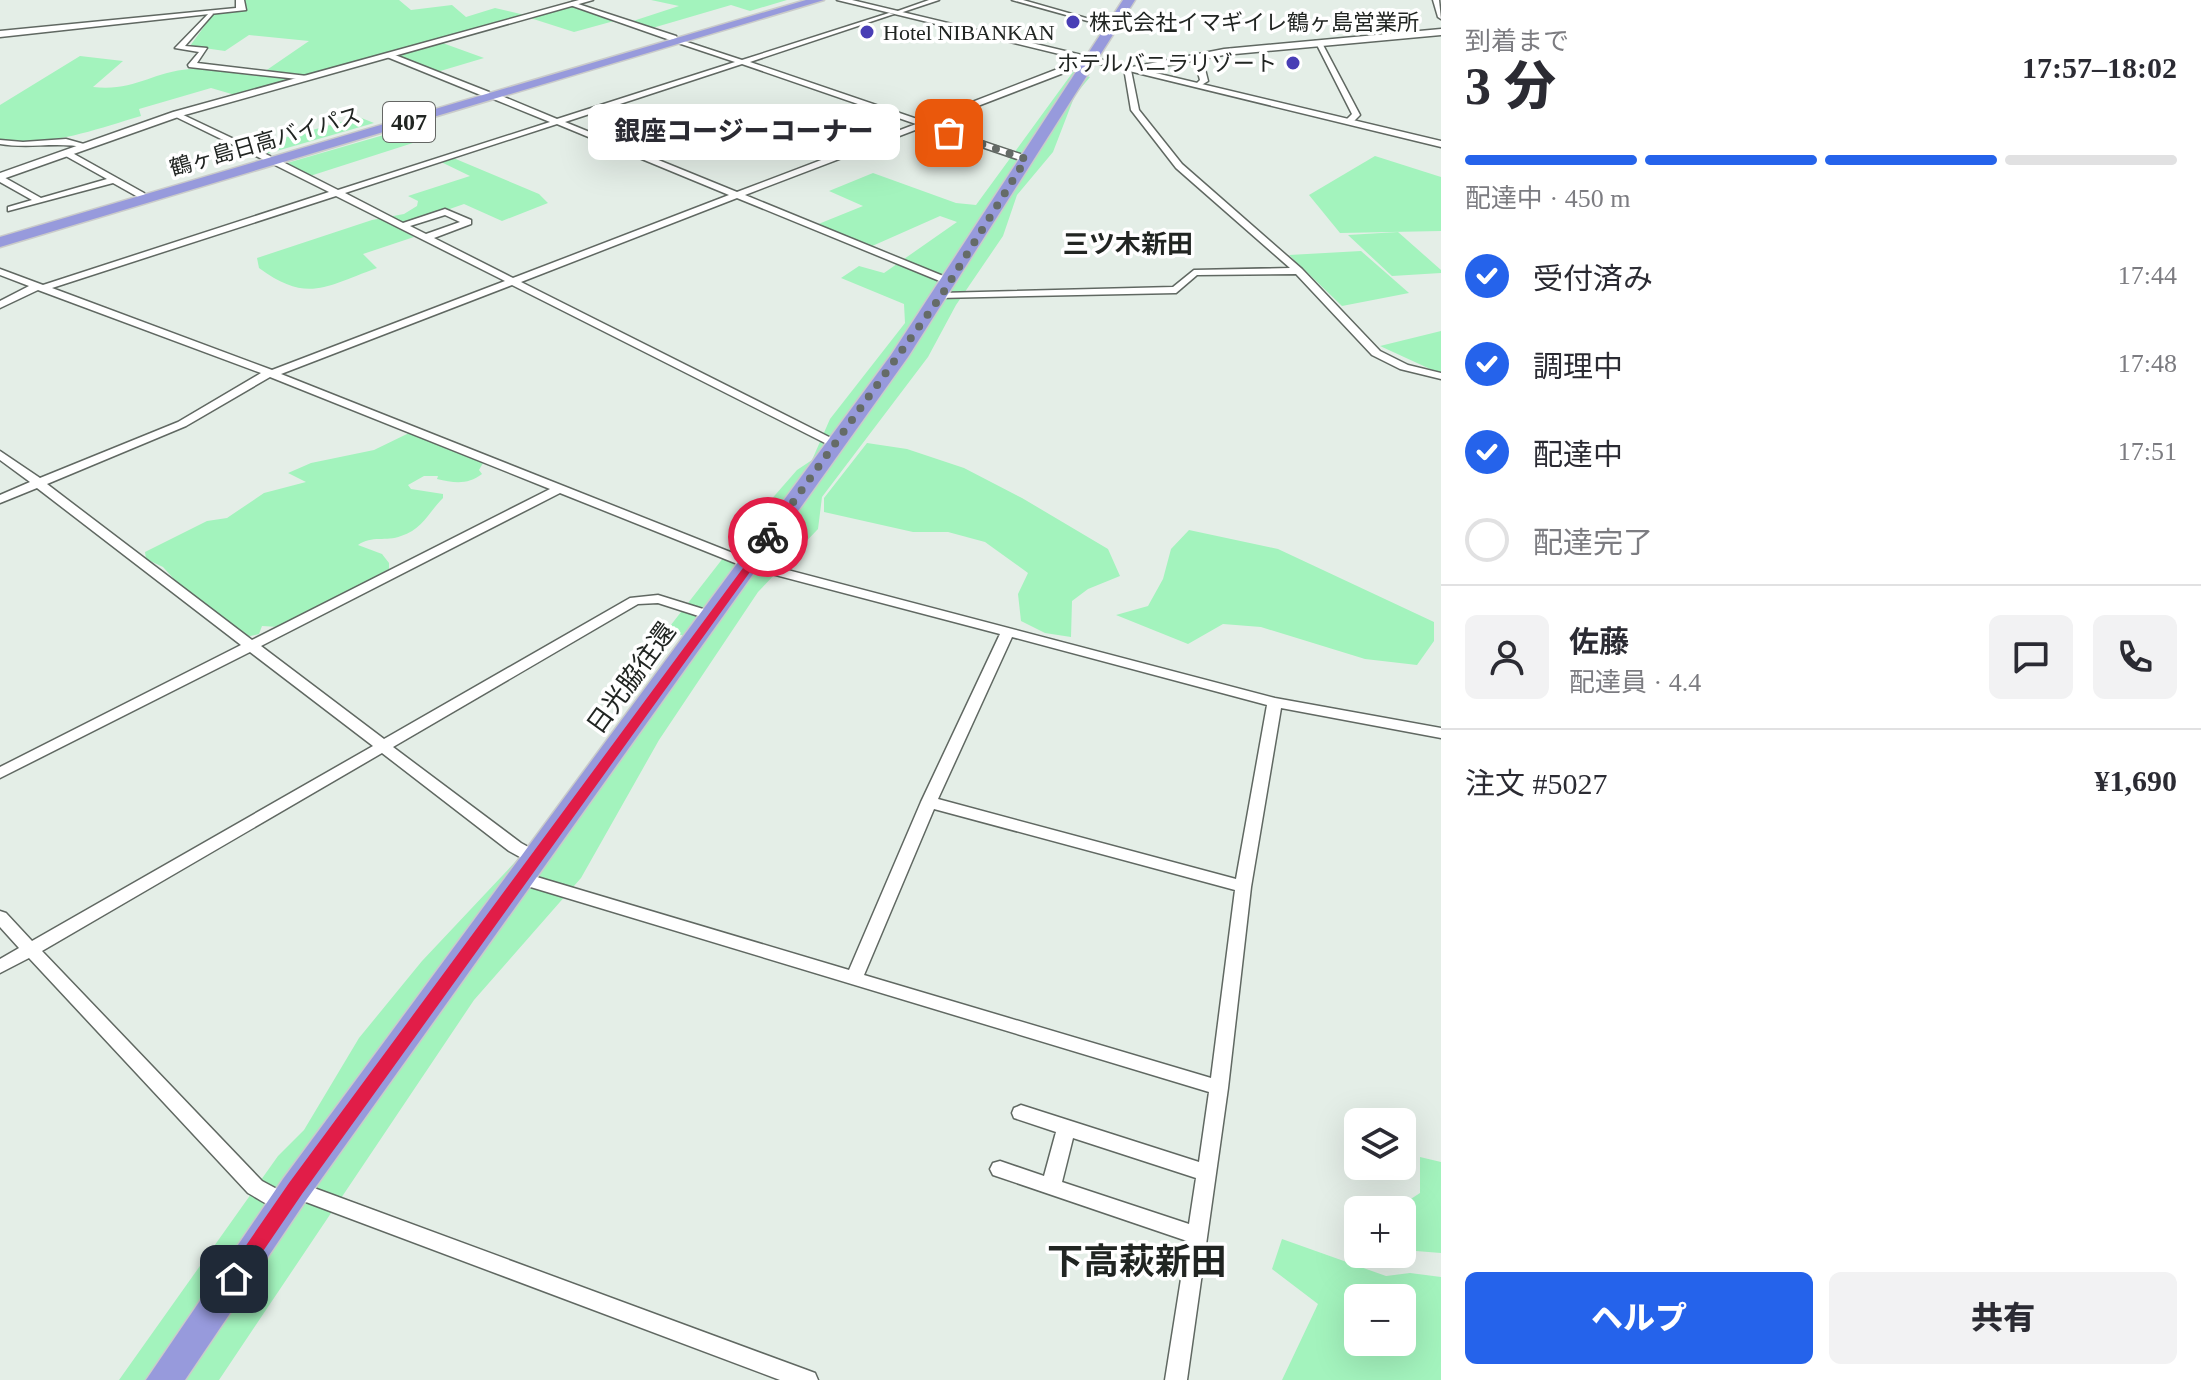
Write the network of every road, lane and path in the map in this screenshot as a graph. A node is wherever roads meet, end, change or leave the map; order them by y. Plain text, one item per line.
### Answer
1 (240, 0) edge
2 (589, 0) edge
3 (802, 0) edge
4 (818, 0) edge
5 (841, 0) edge
6 (853, 0) edge
7 (936, 0) edge
8 (1015, 0) edge
9 (1129, 0) edge
10 (1436, 0) edge
11 (572, 4) junction
12 (211, 13) junction
13 (894, 13) junction
14 (1441, 17) edge
15 (1111, 26) junction
16 (1441, 32) edge
17 (0, 34) edge
18 (677, 40) junction
19 (1318, 43) junction
20 (390, 55) junction
21 (1198, 57) junction
22 (1083, 62) junction
23 (742, 63) junction
24 (1132, 69) junction
25 (307, 78) junction
26 (1200, 84) junction
27 (490, 95) junction
28 (177, 114) junction
29 (1351, 119) junction
30 (557, 122) junction
31 (923, 124) junction
32 (0, 142) edge
33 (1441, 142) edge
34 (87, 146) junction
35 (67, 153) junction
36 (1026, 159) junction
37 (271, 160) junction
38 (0, 177) edge
39 (113, 180) junction
40 (336, 193) junction
41 (141, 195) junction
42 (736, 196) junction
43 (40, 201) junction
44 (11, 209) dead end
45 (402, 226) junction
46 (425, 238) junction
47 (0, 240) edge
48 (1299, 271) junction
49 (0, 272) edge
50 (512, 281) junction
51 (39, 287) junction
52 (945, 289) junction
53 (0, 305) edge
54 (270, 373) junction
55 (1441, 376) edge
56 (835, 444) junction
57 (0, 454) edge
58 (39, 483) junction
59 (561, 488) junction
60 (0, 499) edge
61 (749, 564) junction
62 (711, 616) junction
63 (1008, 632) junction
64 (250, 647) junction
65 (1275, 702) junction
66 (1441, 733) edge
67 (381, 747) junction
68 (0, 773) edge
69 (929, 802) junction
70 (535, 858) junction
71 (520, 878) junction
72 (1243, 887) junction
73 (0, 917) edge
74 (31, 950) junction
75 (0, 967) edge
76 (854, 978) junction
77 (1219, 1088) junction
78 (1021, 1113) dead end
79 (1066, 1128) junction
80 (1000, 1169) dead end
81 (1207, 1173) junction
82 (1051, 1186) junction
83 (290, 1196) junction
84 (1198, 1236) junction
85 (164, 1380) edge
86 (807, 1380) edge
87 (1176, 1380) edge

1 - 12 street
2 - 11 street
3 - 18 highway, 鶴ヶ島日高バイパス / 407
4 - 18 highway, 鶴ヶ島日高バイパス / 407
5 - 13 street
6 - 13 street
7 - 13 street
8 - 15 street
9 - 15 highway, 日光脇往還
10 - 14 street
11 - 18 street
11 - 20 street
12 - 17 street
12 - 25 street
13 - 22 street
13 - 23 street
15 - 22 highway, 日光脇往還
16 - 19 street
18 - 23 street
18 - 27 highway, 鶴ヶ島日高バイパス / 407
19 - 21 street
19 - 29 street
20 - 25 street
20 - 27 street
21 - 24 street
21 - 26 street
22 - 24 street
22 - 31 street
22 - 36 highway, 日光脇往還
23 - 30 street
23 - 31 street
24 - 26 street
24 - 33 street
24 - 48 street
25 - 28 street
26 - 29 street
27 - 30 street
27 - 37 highway, 鶴ヶ島日高バイパス / 407
28 - 34 street
28 - 37 street
29 - 33 street
30 - 40 street
30 - 42 street
31 - 36 street
31 - 42 street
32 - 34 street
34 - 35 street
35 - 38 street
35 - 39 street
36 - 52 highway, 日光脇往還
37 - 40 street
37 - 41 highway, 鶴ヶ島日高バイパス / 407
37 - 47 highway, 鶴ヶ島日高バイパス / 407
38 - 43 street
39 - 41 street
39 - 43 street
40 - 45 street
40 - 51 street
41 - 47 highway, 鶴ヶ島日高バイパス / 407
42 - 50 street
42 - 52 street
43 - 44 street
45 - 46 street
45 - 46 street
46 - 50 street
48 - 52 street
48 - 55 street
49 - 51 street
50 - 54 street
50 - 56 street
51 - 53 street
51 - 54 street
52 - 56 highway, 日光脇往還
54 - 58 street
54 - 59 street
56 - 61 highway, 日光脇往還
57 - 58 street
58 - 60 street
58 - 64 street
59 - 61 street
59 - 64 street
61 - 62 highway, 日光脇往還
61 - 63 street
62 - 67 street
62 - 70 highway, 日光脇往還
63 - 65 street
63 - 69 street
64 - 67 street
64 - 68 street
65 - 66 street
65 - 72 street
67 - 70 street
67 - 74 street
69 - 72 street
69 - 76 street
70 - 71 highway, 日光脇往還
71 - 76 street
71 - 83 highway, 日光脇往還
72 - 77 street
73 - 74 street
74 - 75 street
74 - 83 street
76 - 77 street
77 - 81 street
78 - 79 street
79 - 81 street
79 - 82 street
80 - 82 street
81 - 84 street
82 - 84 street
83 - 85 highway, 日光脇往還
83 - 86 street
84 - 87 street

